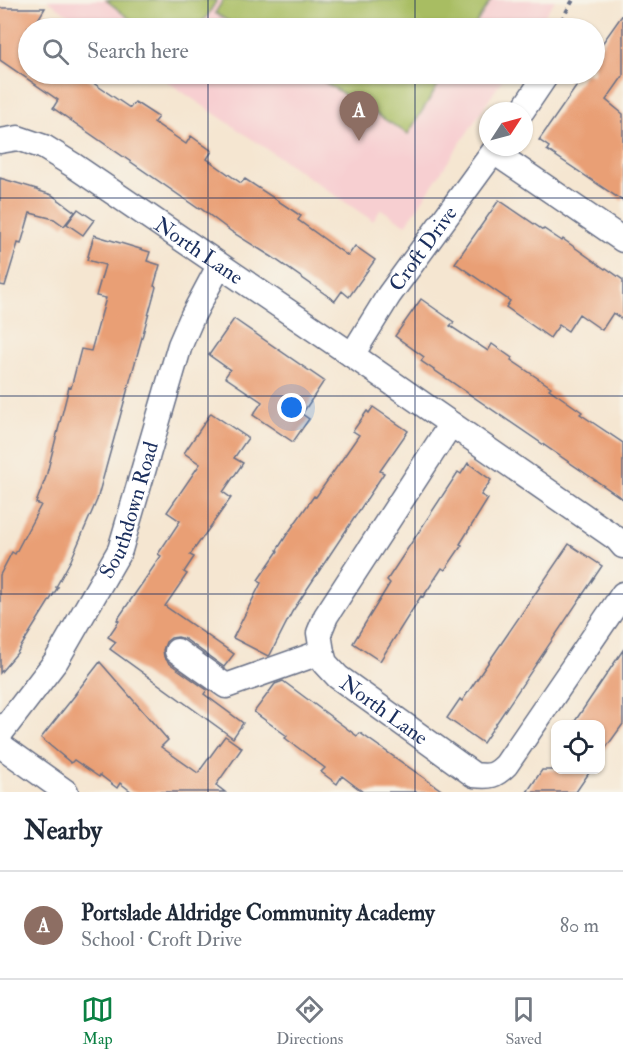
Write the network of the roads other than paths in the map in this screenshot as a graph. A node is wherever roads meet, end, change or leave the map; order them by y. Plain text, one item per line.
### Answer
1 (540, 84) edge
2 (528, 102) edge
3 (0, 141) edge
4 (491, 156) edge
5 (506, 156) edge
6 (623, 240) edge
7 (219, 266) junction
8 (352, 355) junction
9 (451, 424) junction
10 (623, 546) edge
11 (623, 594) edge
12 (177, 651) dead end
13 (322, 652) junction
14 (0, 734) edge
15 (0, 745) edge
16 (66, 792) edge

1 - 2 street
3 - 7 street, North Lane
4 - 8 street, Croft Drive
5 - 6 street
7 - 8 street, North Lane
7 - 14 street, Southdown Road
8 - 9 street, North Lane
9 - 10 street, North Lane
9 - 13 street
11 - 13 street, North Lane
12 - 13 street
15 - 16 street

